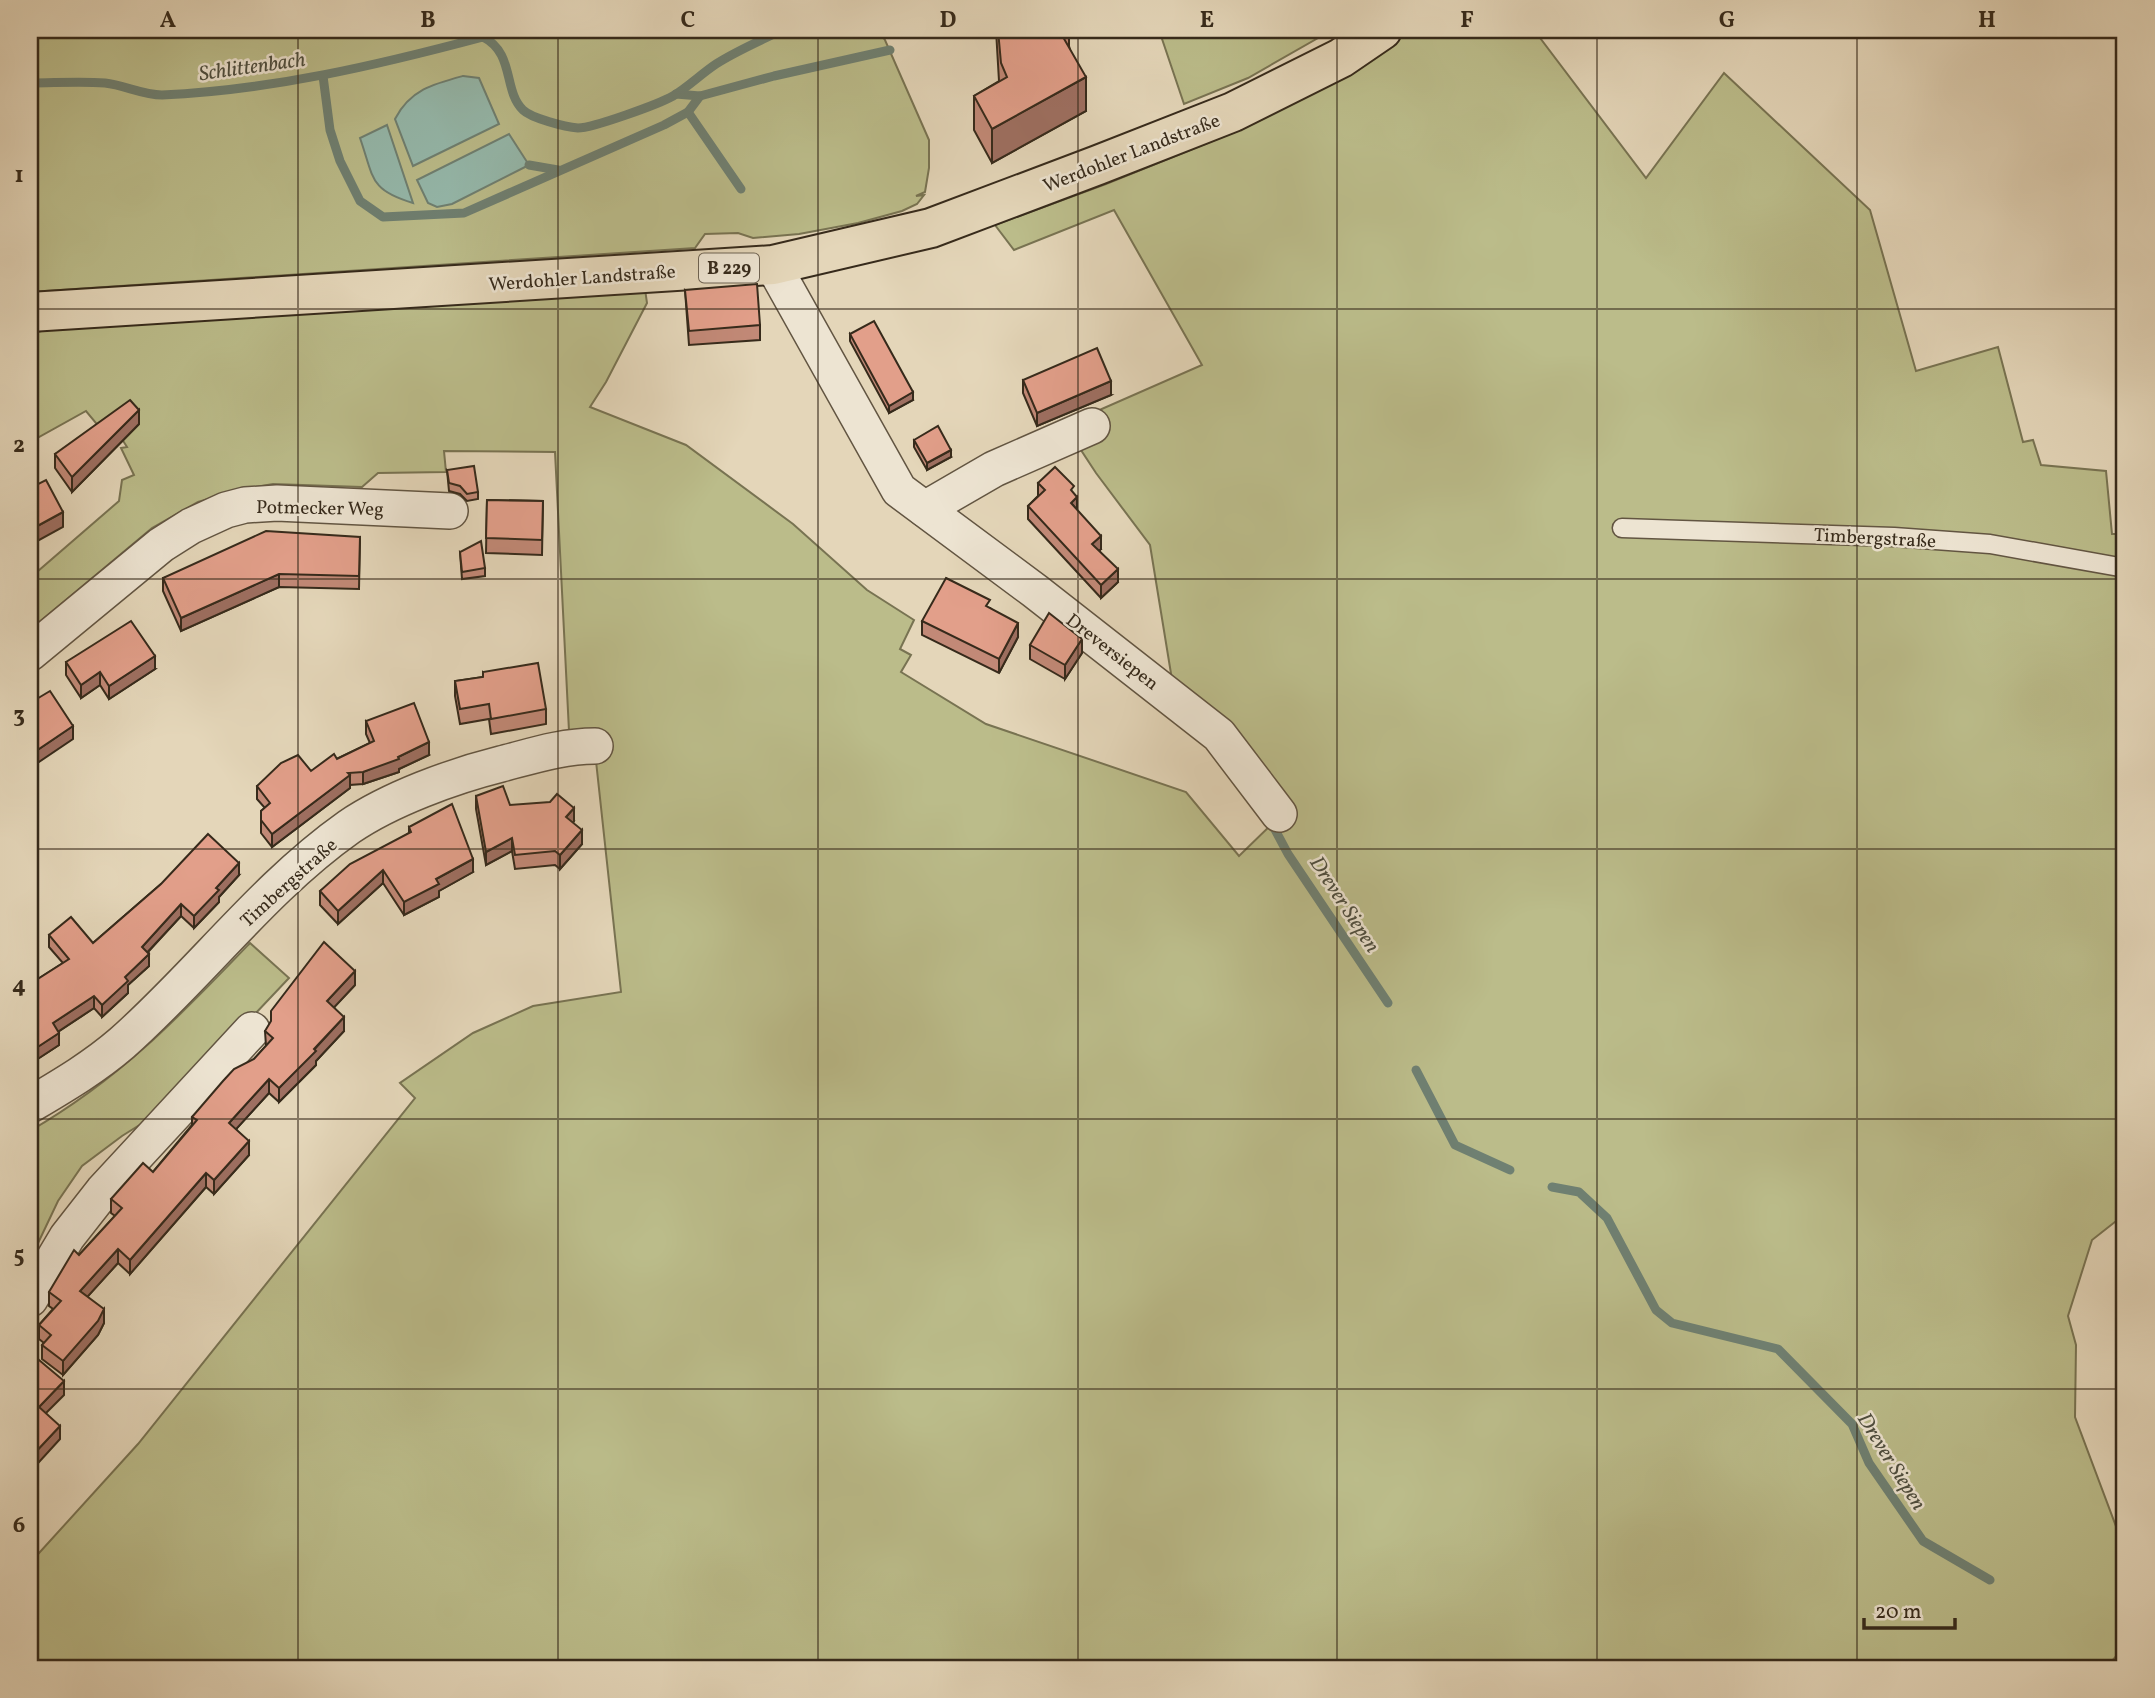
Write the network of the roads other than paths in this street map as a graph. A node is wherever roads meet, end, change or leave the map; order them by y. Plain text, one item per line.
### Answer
1 (1382, 30) edge
2 (773, 265) junction
3 (30, 312) edge
4 (1092, 426) dead end
5 (925, 509) junction
6 (450, 511) dead end
7 (1622, 527) dead end
8 (2125, 568) edge
9 (30, 653) edge
10 (595, 746) dead end
11 (1279, 814) dead end
12 (252, 1030) dead end
13 (30, 1105) edge
14 (30, 1299) edge

1 - 2 main road, Werdohler Landstraße / B 229
2 - 3 main road, Werdohler Landstraße / B 229
2 - 5 street, Dreversiepen
4 - 5 street
5 - 11 street, Dreversiepen
6 - 9 street, Potmecker Weg
7 - 8 lane, Timbergstraße
10 - 13 street, Timbergstraße
12 - 14 street

